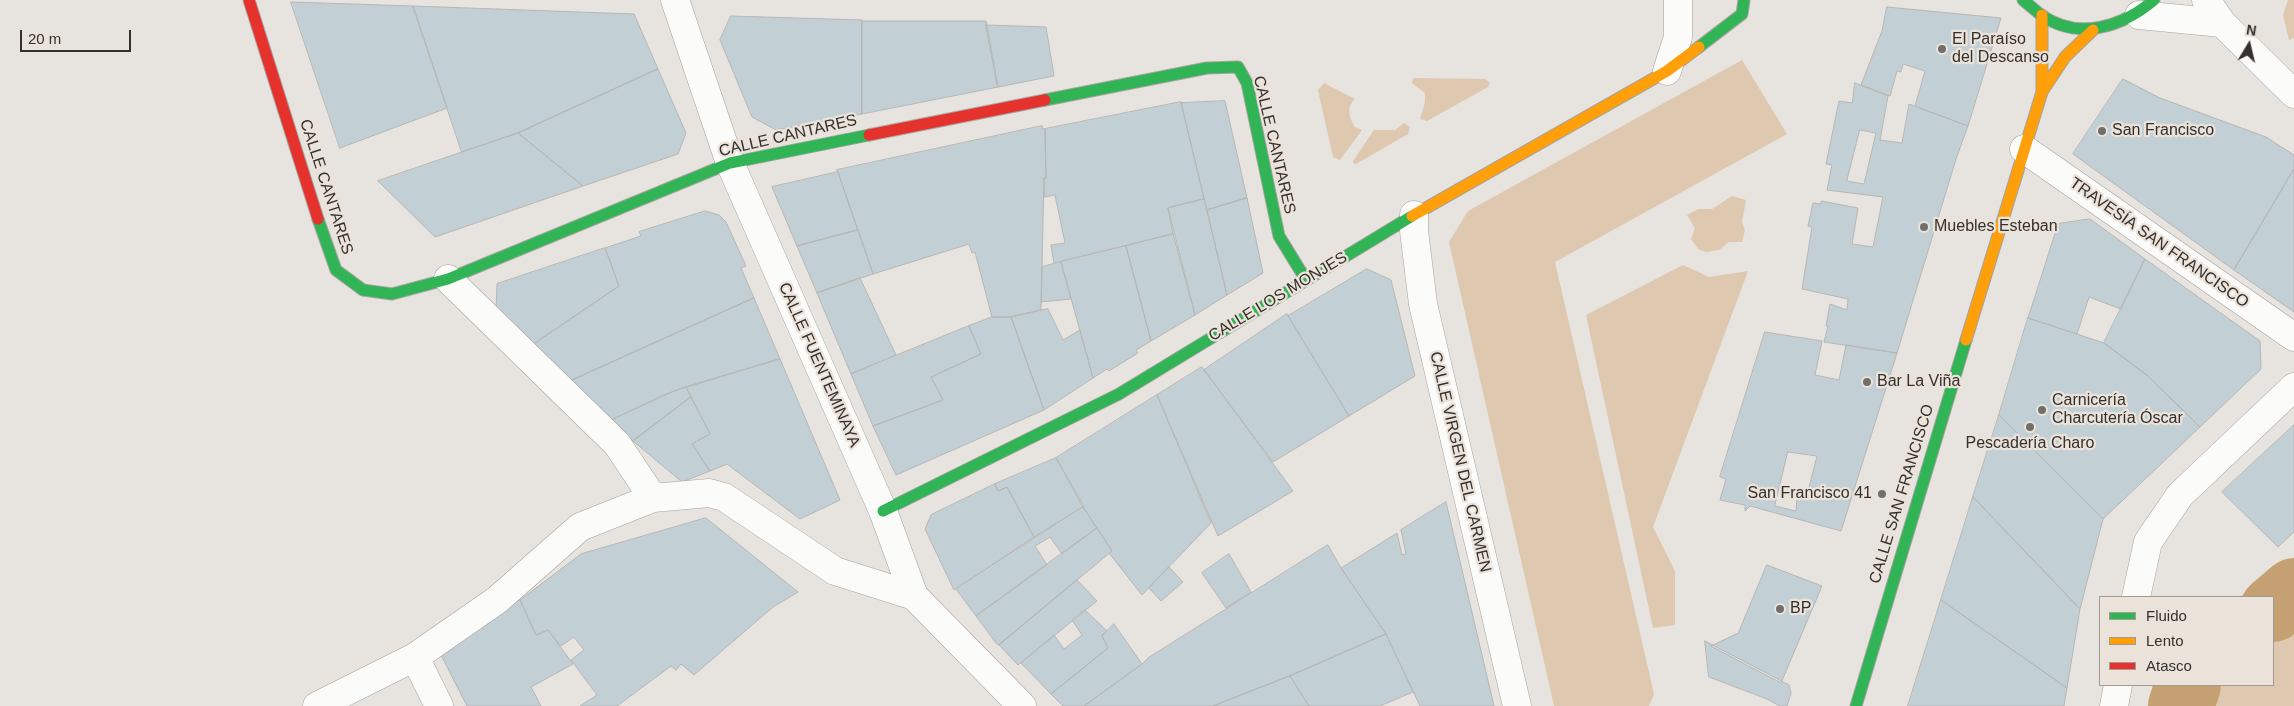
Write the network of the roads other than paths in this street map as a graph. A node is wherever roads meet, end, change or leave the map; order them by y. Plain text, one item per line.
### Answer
1 (249, 0) edge
2 (668, 0) edge
3 (1678, 0) edge
4 (1744, 0) edge
5 (2024, 0) edge
6 (2206, 0) edge
7 (2147, 7) edge
8 (2042, 16) junction
9 (2222, 23) junction
10 (2093, 30) junction
11 (1667, 71) junction
12 (2042, 92) junction
13 (2294, 94) edge
14 (2024, 149) junction
15 (730, 163) junction
16 (1414, 215) junction
17 (448, 279) junction
18 (1306, 280) junction
19 (2294, 338) edge
20 (2294, 386) edge
21 (653, 498) junction
22 (883, 512) junction
23 (914, 596) junction
24 (2136, 596) edge
25 (415, 657) junction
26 (2118, 686) edge
27 (1013, 704) edge
28 (317, 706) edge
29 (440, 706) edge
30 (1517, 706) edge
31 (1856, 706) edge
32 (2114, 706) edge

1 - 17 street, CALLE CANTARES
2 - 15 street, CALLE FUENTEMINAYA
3 - 11 street
4 - 11 street, CALLE LOS MONJES
5 - 8 street
6 - 9 street
7 - 9 street
7 - 10 street
8 - 10 street
8 - 12 street, CALLE SAN FRANCISCO
9 - 13 street
10 - 12 street, CALLE SAN FRANCISCO
11 - 16 street, CALLE LOS MONJES
12 - 14 street, CALLE SAN FRANCISCO
14 - 19 street, TRAVESÍA SAN FRANCISCO
14 - 31 street, CALLE SAN FRANCISCO
15 - 17 street, CALLE CANTARES
15 - 18 street, CALLE CANTARES
15 - 22 street, CALLE FUENTEMINAYA
16 - 18 street, CALLE LOS MONJES
16 - 30 street, CALLE VIRGEN DEL CARMEN
17 - 21 street
18 - 22 street, CALLE LOS MONJES
20 - 24 street
21 - 23 street
21 - 25 street
22 - 23 street, CALLE FUENTEMINAYA
23 - 27 street, CALLE FUENTEMINAYA
25 - 28 street
25 - 29 street
26 - 32 street

